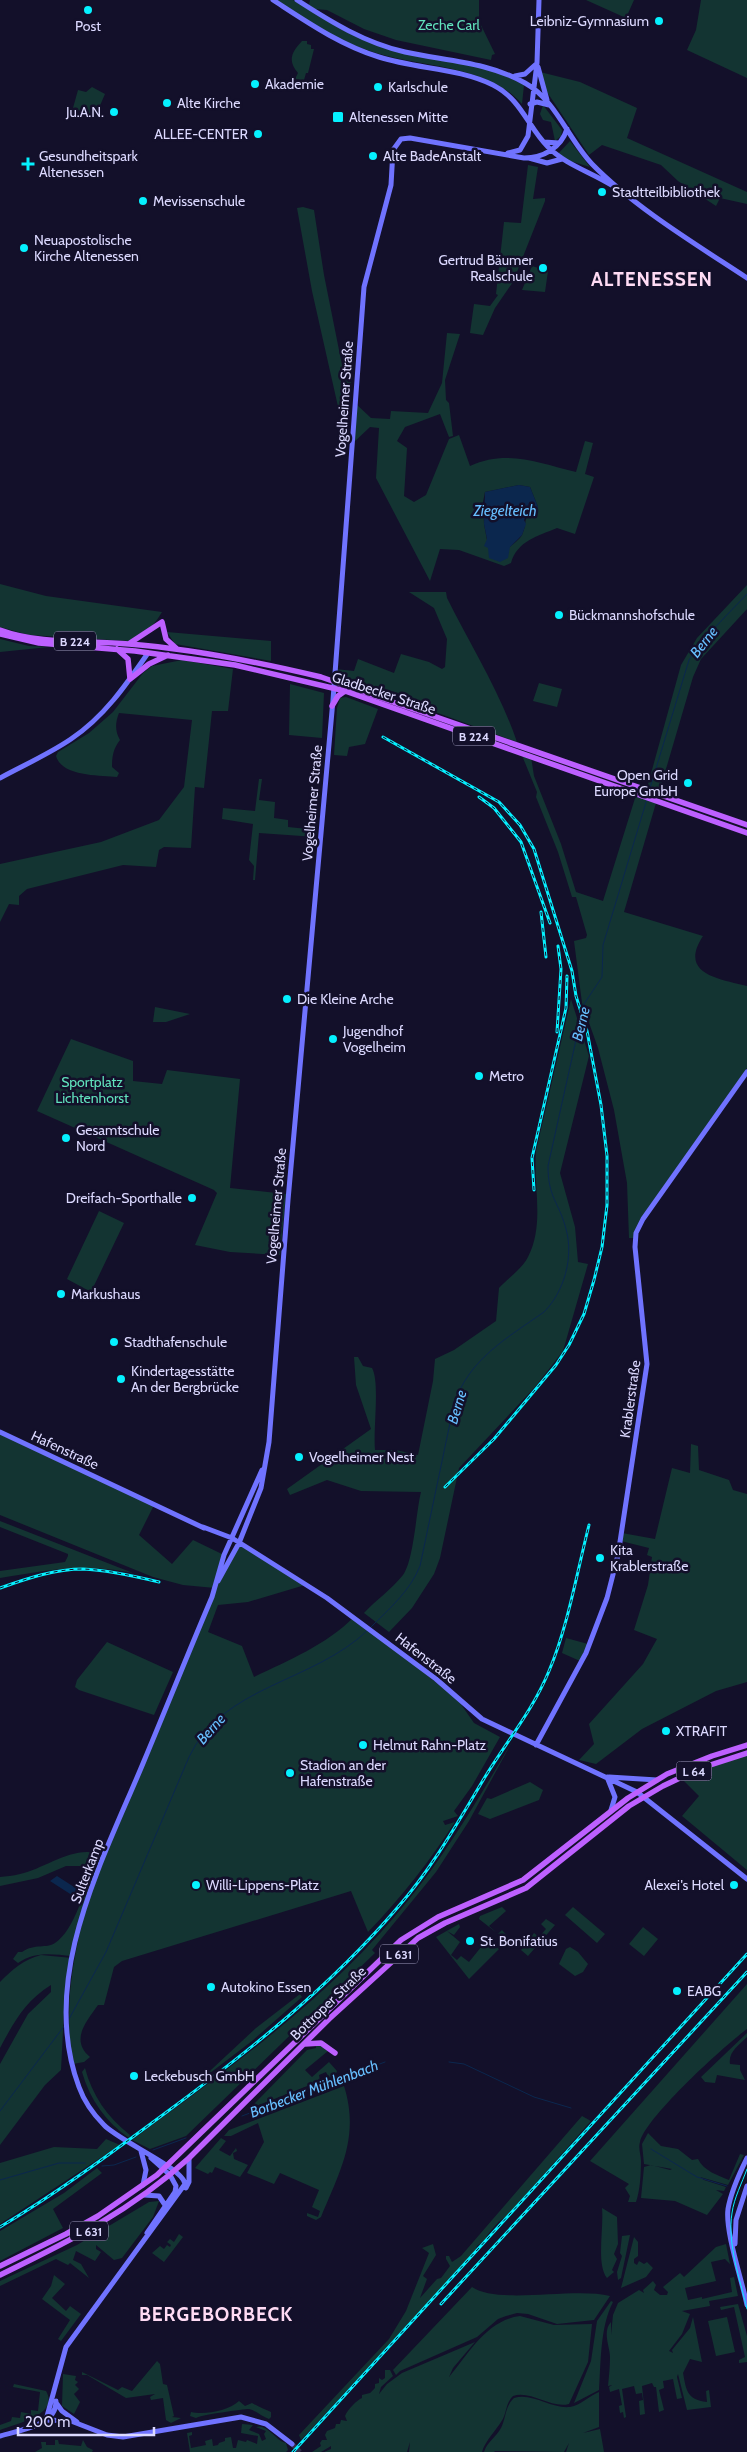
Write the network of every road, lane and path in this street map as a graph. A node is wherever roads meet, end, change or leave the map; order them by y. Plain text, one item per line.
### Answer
1 (273, 0) edge
2 (297, 0) edge
3 (539, 0) edge
4 (536, 63) junction
5 (514, 77) junction
6 (533, 88) junction
7 (530, 104) junction
8 (549, 105) junction
9 (529, 119) junction
10 (567, 129) junction
11 (544, 142) junction
12 (559, 143) junction
13 (552, 150) junction
14 (502, 154) junction
15 (529, 158) junction
16 (562, 159) junction
17 (626, 194) junction
18 (747, 278) edge
19 (0, 630) edge
20 (0, 634) edge
21 (130, 644) junction
22 (117, 649) junction
23 (179, 650) junction
24 (148, 653) junction
25 (169, 655) junction
26 (130, 679) junction
27 (333, 681) junction
28 (333, 688) junction
29 (345, 691) junction
30 (332, 706) junction
31 (0, 778) edge
32 (746, 830) edge
33 (747, 1072) edge
34 (0, 1432) edge
35 (264, 1468) junction
36 (231, 1540) junction
37 (239, 1543) junction
38 (218, 1581) junction
39 (536, 1745) junction
40 (747, 1745) edge
41 (747, 1753) edge
42 (606, 1777) junction
43 (658, 1780) junction
44 (636, 1792) junction
45 (644, 1798) junction
46 (610, 1811) junction
47 (746, 1879) edge
48 (470, 1904) junction
49 (469, 1913) junction
50 (302, 2045) junction
51 (335, 2053) dead end
52 (141, 2151) junction
53 (189, 2158) junction
54 (747, 2158) edge
55 (166, 2167) junction
56 (175, 2170) junction
57 (170, 2175) junction
58 (143, 2185) junction
59 (747, 2186) edge
60 (180, 2193) junction
61 (144, 2195) junction
62 (165, 2206) junction
63 (144, 2240) junction
64 (736, 2257) junction
65 (0, 2266) edge
66 (0, 2275) edge
67 (747, 2305) edge
68 (55, 2392) junction
69 (56, 2401) junction
70 (46, 2420) junction
71 (78, 2423) junction
72 (0, 2436) edge
73 (292, 2444) tunnel mouth

1 - 9 main road
2 - 5 main road
3 - 4 main road
4 - 5 main road
4 - 6 main road
4 - 8 main road
5 - 6 main road
6 - 7 main road
6 - 8 main road
7 - 8 main road
7 - 9 main road
8 - 10 main road
9 - 11 main road
9 - 14 main road
10 - 12 main road
10 - 17 main road
11 - 12 main road
11 - 13 main road
12 - 13 main road
13 - 15 main road
13 - 16 main road
14 - 15 main road
14 - 27 main road, Vogelheimer Straße
15 - 16 main road
16 - 17 main road
17 - 18 main road
19 - 21 main road, Gladbecker Straße / B 224
20 - 22 main road, Gladbecker Straße / B 224
21 - 23 main road, Gladbecker Straße / B 224
21 - 23 main road
22 - 24 main road, Gladbecker Straße / B 224
22 - 26 main road
23 - 27 main road, Gladbecker Straße / B 224
24 - 25 main road, Gladbecker Straße / B 224
24 - 26 main road
25 - 26 main road
25 - 28 main road, Gladbecker Straße / B 224
26 - 31 main road
27 - 28 main road, Vogelheimer Straße
27 - 32 main road, Gladbecker Straße / B 224
28 - 29 main road, Gladbecker Straße / B 224
28 - 30 main road, Vogelheimer Straße
29 - 30 main road
29 - 32 main road, Gladbecker Straße / B 224
30 - 35 main road, Vogelheimer Straße
33 - 39 main road, Krablerstraße
34 - 36 main road, Hafenstraße
35 - 36 main road, Vogelheimer Straße
35 - 37 main road, Vogelheimer Straße
36 - 37 main road, Hafenstraße / L 64
36 - 38 main road, Sulterkamp
37 - 38 main road, Sulterkamp
37 - 39 main road, Hafenstraße / L 64
38 - 52 main road, Sulterkamp
39 - 42 main road, Hafenstraße / L 64
40 - 43 main road, Bottroper Straße / L 64
41 - 45 main road, Bottroper Straße / L 64
42 - 43 main road, Hafenstraße / L 64
42 - 44 main road, Hafenstraße / L 64
42 - 46 main road
43 - 44 main road, Bottroper Straße / L 64
44 - 45 main road, Hafenstraße / L 64
44 - 46 main road, Bottroper Straße / L 631
45 - 47 main road, Hafenstraße
45 - 49 main road, Bottroper Straße / L 631
46 - 48 main road, Bottroper Straße / L 631
48 - 49 main road
48 - 55 main road, Bottroper Straße / L 631
49 - 50 main road, Bottroper Straße / L 631
50 - 51 main road
50 - 53 main road, Bottroper Straße / L 631
52 - 55 main road, Sulterkamp
52 - 58 main road
53 - 56 main road, Bottroper Straße / L 631
53 - 60 main road
54 - 64 main road
55 - 56 main road, Sulterkamp
55 - 57 main road, Sulterkamp
55 - 58 main road, Bottroper Straße / L 631
56 - 57 main road, Bottroper Straße / L 631
56 - 60 main road
57 - 61 main road, Bottroper Straße / L 631
57 - 62 main road
58 - 65 main road, Bottroper Straße / L 631
59 - 64 main road
60 - 63 main road
61 - 62 main road
61 - 66 main road, Bottroper Straße / L 631
62 - 63 main road
63 - 68 main road
64 - 67 main road
68 - 69 main road
68 - 70 main road
69 - 70 main road
69 - 71 main road
70 - 71 main road
70 - 72 main road
71 - 73 main road

